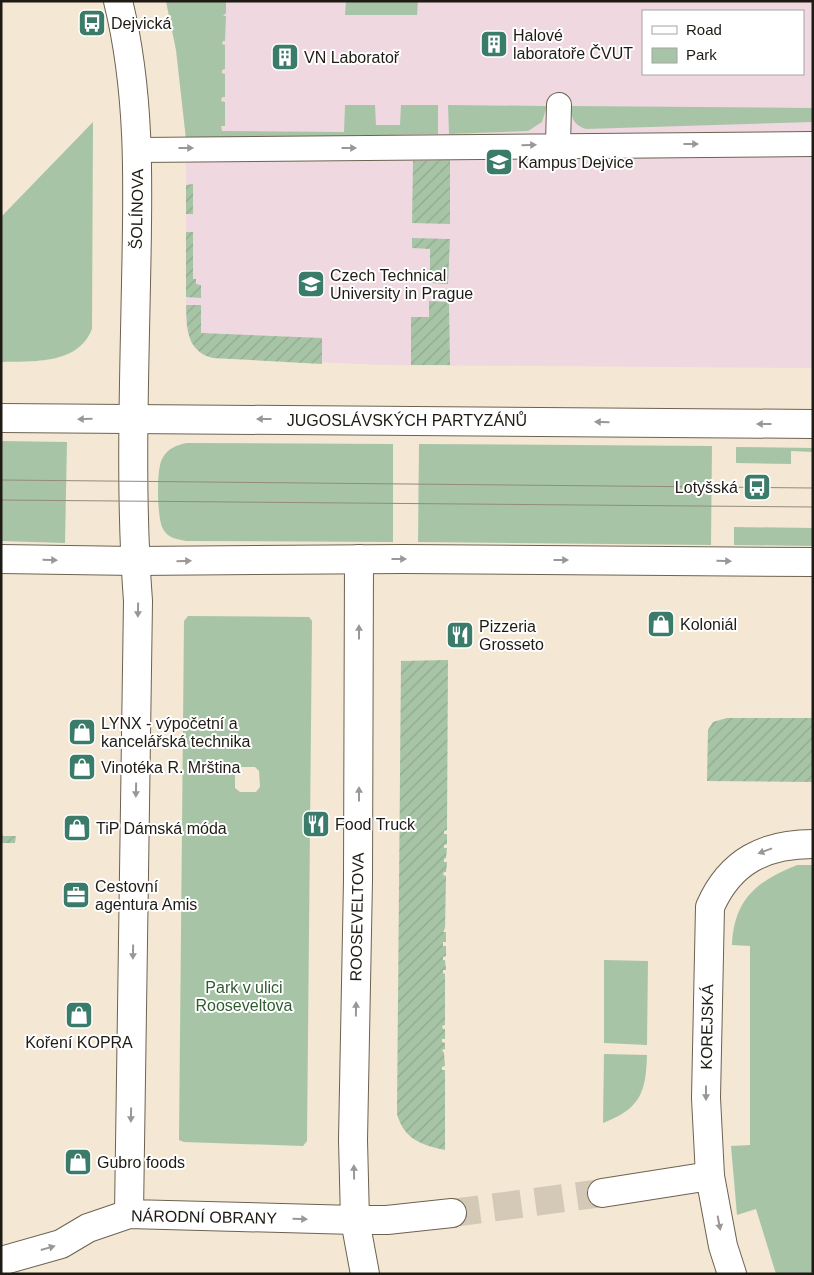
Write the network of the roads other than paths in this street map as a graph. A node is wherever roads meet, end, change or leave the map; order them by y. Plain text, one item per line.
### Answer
1 (118, 1) edge
2 (559, 105) dead end
3 (813, 144) edge
4 (558, 145) junction
5 (138, 150) junction
6 (1, 418) edge
7 (134, 418) junction
8 (813, 424) edge
9 (1, 558) edge
10 (359, 559) junction
11 (135, 561) junction
12 (813, 562) edge
13 (813, 844) edge
14 (710, 1176) junction
15 (602, 1192) tunnel mouth
16 (452, 1213) tunnel mouth
17 (129, 1214) junction
18 (355, 1220) junction
19 (1, 1261) edge
20 (365, 1274) edge
21 (732, 1274) edge

1 - 5 street, ŠOLÍNOVA
2 - 4 lane
4 -> 3 lane
5 -> 4 lane
5 - 7 street, ŠOLÍNOVA
7 -> 6 street, JUGOSLÁVSKÝCH PARTYZÁNŮ
8 -> 7 street, JUGOSLÁVSKÝCH PARTYZÁNŮ
7 - 11 street, ŠOLÍNOVA
9 -> 11 street
11 -> 10 street
10 -> 12 street
18 -> 10 street, ROOSEVELTOVA
11 -> 17 street
13 -> 14 street, KOREJSKÁ
14 - 15 street
14 -> 21 street, KOREJSKÁ
16 - 18 street, NÁRODNÍ OBRANY
17 -> 18 street, NÁRODNÍ OBRANY
19 -> 17 street, NÁRODNÍ OBRANY
18 - 20 street, ROOSEVELTOVA

